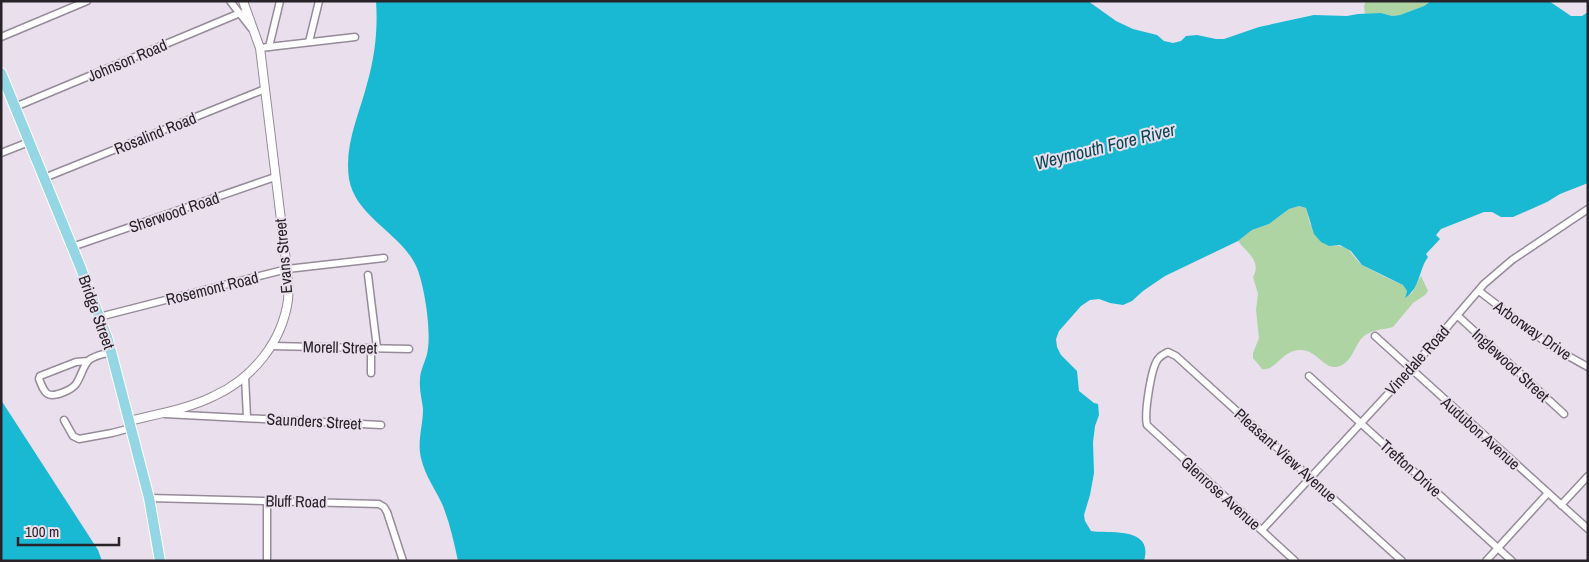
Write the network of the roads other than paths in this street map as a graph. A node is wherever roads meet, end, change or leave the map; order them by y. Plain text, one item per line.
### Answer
1 (87, 1) edge
2 (230, 1) edge
3 (243, 1) edge
4 (280, 1) edge
5 (319, 1) edge
6 (240, 13) junction
7 (254, 31) junction
8 (1, 37) edge
9 (355, 37) dead end
10 (309, 42) junction
11 (269, 47) junction
12 (260, 48) junction
13 (1, 73) edge
14 (265, 88) junction
15 (15, 107) junction
16 (29, 142) junction
17 (1, 153) edge
18 (44, 178) junction
19 (275, 178) junction
20 (1588, 208) edge
21 (72, 247) junction
22 (384, 258) dead end
23 (287, 269) junction
24 (368, 275) dead end
25 (1479, 291) junction
26 (1458, 316) junction
27 (100, 317) junction
28 (1375, 336) dead end
29 (271, 346) junction
30 (374, 348) junction
31 (409, 349) dead end
32 (111, 352) junction
33 (1168, 352) joint
34 (88, 361) junction
35 (1588, 367) edge
36 (1411, 368) junction
37 (371, 373) dead end
38 (1309, 376) dead end
39 (245, 377) junction
40 (155, 414) junction
41 (1564, 414) dead end
42 (247, 418) junction
43 (64, 420) dead end
44 (1360, 423) junction
45 (130, 424) junction
46 (381, 425) dead end
47 (1588, 476) edge
48 (1311, 478) junction
49 (1548, 493) junction
50 (149, 498) junction
51 (267, 501) junction
52 (1561, 505) junction
53 (1588, 529) edge
54 (1262, 530) junction
55 (1498, 548) junction
56 (160, 561) edge
57 (267, 561) edge
58 (403, 561) edge
59 (1295, 561) edge
60 (1402, 561) edge
61 (1486, 561) edge
62 (1512, 561) edge

1 - 8 street
2 - 6 street
3 - 7 street, Evans Street
4 - 11 street
5 - 10 street
6 - 7 street
6 - 15 street, Johnson Road
7 - 12 street, Evans Street
9 - 10 street
10 - 11 street
11 - 12 street
12 - 14 street, Evans Street
13 - 15 main road, Bridge Street
14 - 18 street, Rosalind Road
14 - 19 street, Evans Street
15 - 16 main road, Bridge Street
16 - 17 street
16 - 18 main road, Bridge Street
18 - 21 main road, Bridge Street
19 - 21 street, Sherwood Road
19 - 23 street, Evans Street
20 - 25 street, Vinedale Road
21 - 27 main road, Bridge Street
22 - 23 street, Rosemont Road
23 - 27 street, Rosemont Road
23 - 29 street, Evans Street
24 - 30 street
25 - 26 street, Vinedale Road
25 - 35 street, Arborway Drive
26 - 36 street, Vinedale Road
26 - 41 street, Inglewood Street
27 - 32 main road, Bridge Street
28 - 36 street, Audubon Avenue
29 - 30 street, Morell Street
29 - 39 street, Evans Street
30 - 31 street, Morell Street
30 - 37 street
32 - 34 street
32 - 45 main road, Bridge Street
33 - 48 street, Pleasant View Avenue
33 - 54 street, Glenrose Avenue
34 - 34 street
36 - 44 street, Vinedale Road
36 - 49 street, Audubon Avenue
38 - 44 street, Trefton Drive
39 - 40 street, Evans Street
39 - 42 street, Saunders Street
40 - 42 street, Saunders Street
40 - 45 street, Evans Street
42 - 46 street, Saunders Street
43 - 45 street
44 - 48 street, Vinedale Road
44 - 55 street, Trefton Drive
45 - 50 main road, Bridge Street
47 - 52 street
48 - 54 street, Vinedale Road
48 - 60 street, Pleasant View Avenue
49 - 52 street, Audubon Avenue
49 - 55 street
50 - 51 street, Bluff Road
50 - 56 main road, Bridge Street
51 - 57 street
51 - 58 street, Bluff Road
52 - 53 street, Audubon Avenue
54 - 59 street, Glenrose Avenue
55 - 61 street
55 - 62 street, Trefton Drive

